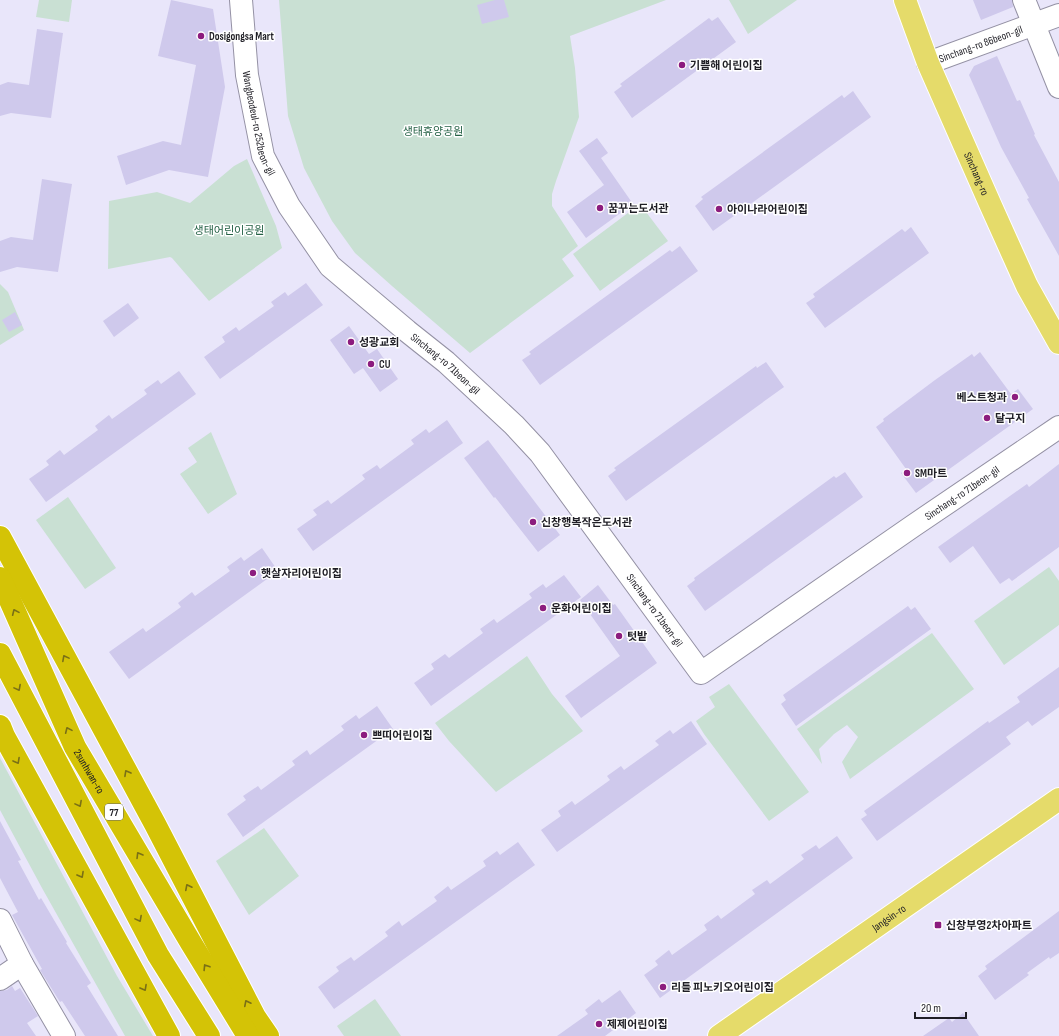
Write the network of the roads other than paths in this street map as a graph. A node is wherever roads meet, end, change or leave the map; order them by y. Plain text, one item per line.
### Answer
1 (241, 0) edge
2 (905, 0) edge
3 (1024, 0) edge
4 (1059, 15) edge
5 (1034, 24) junction
6 (928, 63) junction
7 (1059, 87) edge
8 (309, 235) joint
9 (1059, 343) edge
10 (1059, 427) edge
11 (0, 538) edge
12 (0, 578) edge
13 (0, 654) edge
14 (0, 726) edge
15 (1059, 799) edge
16 (0, 920) edge
17 (22, 964) junction
18 (0, 979) edge
19 (64, 1036) edge
20 (169, 1036) edge
21 (209, 1036) edge
22 (248, 1036) edge
23 (268, 1036) edge
24 (719, 1036) edge

1 - 8 street, Wangbeodeul-ro 252beon-gil
2 - 6 main road, Sinchang-ro
3 - 5 street, Sinchang-ro 86beon-gil
4 - 5 street, Sinchang-ro 86beon-gil
5 - 6 street, Sinchang-ro 86beon-gil
5 - 7 street, Sinchang-ro 86beon-gil
6 - 9 main road, Sinchang-ro
8 - 10 street, Sinchang-ro 71beon-gil
23 -> 11 highway
22 -> 12 highway, 2sunhwan-ro / 77
13 -> 21 highway, 77
14 -> 20 highway
15 - 24 main road, Jangsin-ro
16 - 17 street
17 - 18 street
17 - 19 street

